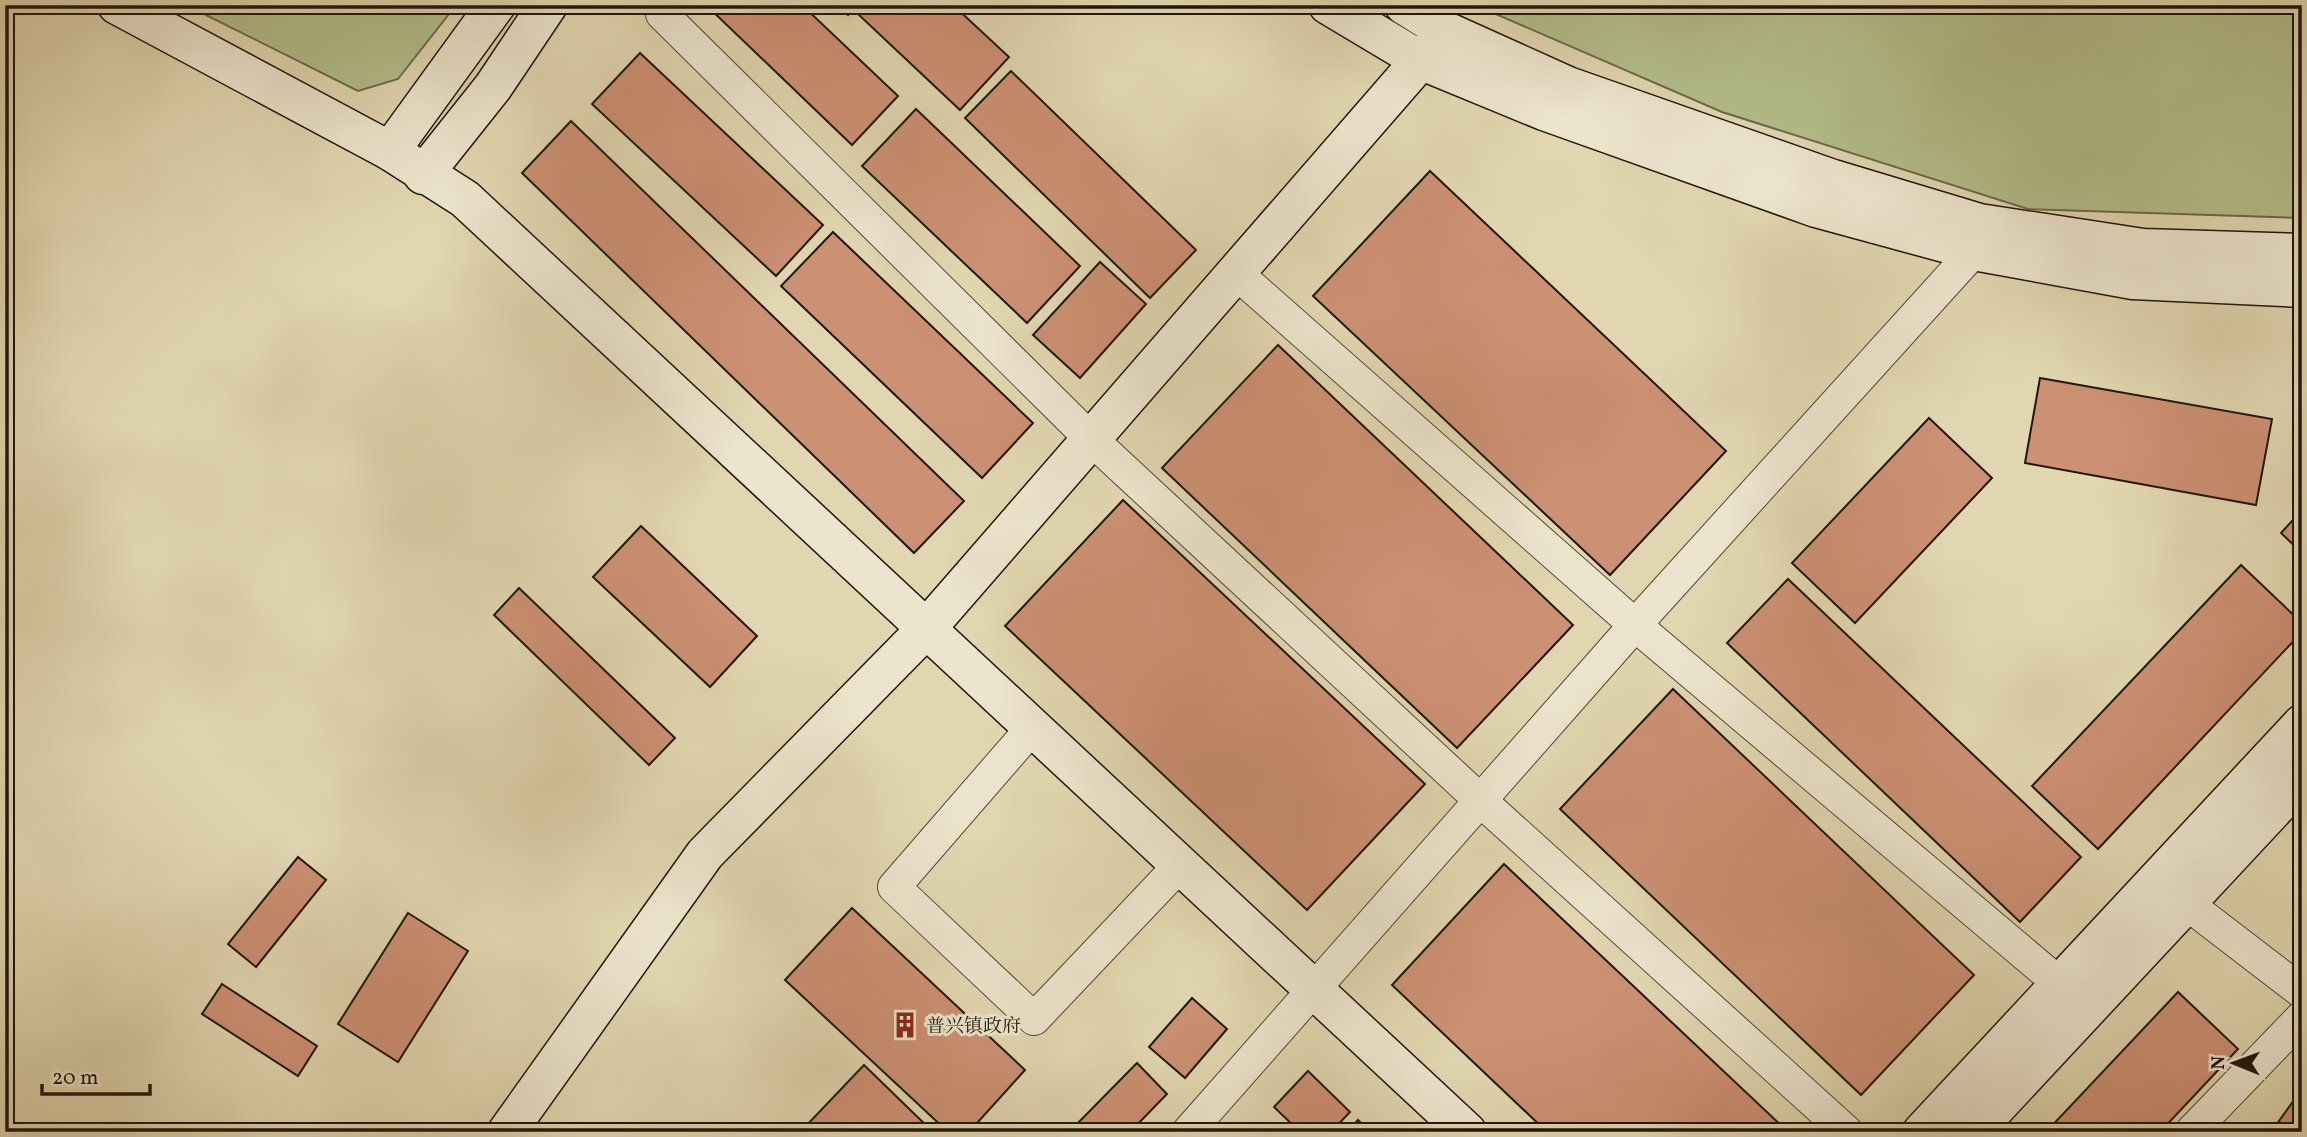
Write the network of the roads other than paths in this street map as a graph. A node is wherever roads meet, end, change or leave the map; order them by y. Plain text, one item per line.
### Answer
1 (117, 5) edge
2 (496, 5) edge
3 (548, 5) edge
4 (1328, 5) edge
5 (1404, 5) edge
6 (662, 14) dead end
7 (1446, 31) junction
8 (1420, 60) junction
9 (390, 151) junction
10 (424, 175) junction
11 (1975, 251) junction
12 (2302, 253) edge
13 (1235, 272) junction
14 (2302, 288) edge
15 (1091, 439) junction
16 (1635, 625) junction
17 (926, 629) junction
18 (2302, 724) edge
19 (1032, 728) junction
20 (2302, 779) edge
21 (1481, 801) junction
22 (1180, 865) junction
23 (2186, 903) junction
24 (2060, 984) junction
25 (1315, 991) junction
26 (2302, 992) edge
27 (2302, 1017) edge
28 (507, 1132) edge
29 (1188, 1132) edge
30 (1467, 1132) edge
31 (1847, 1132) edge
32 (1922, 1132) edge
33 (1973, 1132) edge
34 (2191, 1132) edge

1 - 9 street
2 - 9 street
3 - 10 street
4 - 8 street
5 - 7 street
6 - 15 street
7 - 8 street
7 - 12 street
8 - 11 street
8 - 13 street
9 - 10 street
10 - 17 street
11 - 14 street
11 - 16 street
13 - 15 street
13 - 16 street
15 - 17 street
15 - 21 street
16 - 21 street
16 - 24 street
17 - 19 street
17 - 28 street
18 - 24 street
19 - 22 street
19 - 22 street
20 - 23 street
21 - 25 street
21 - 31 street
22 - 25 street
23 - 26 street
23 - 33 street
24 - 32 street
25 - 29 street
25 - 30 street
27 - 34 street

